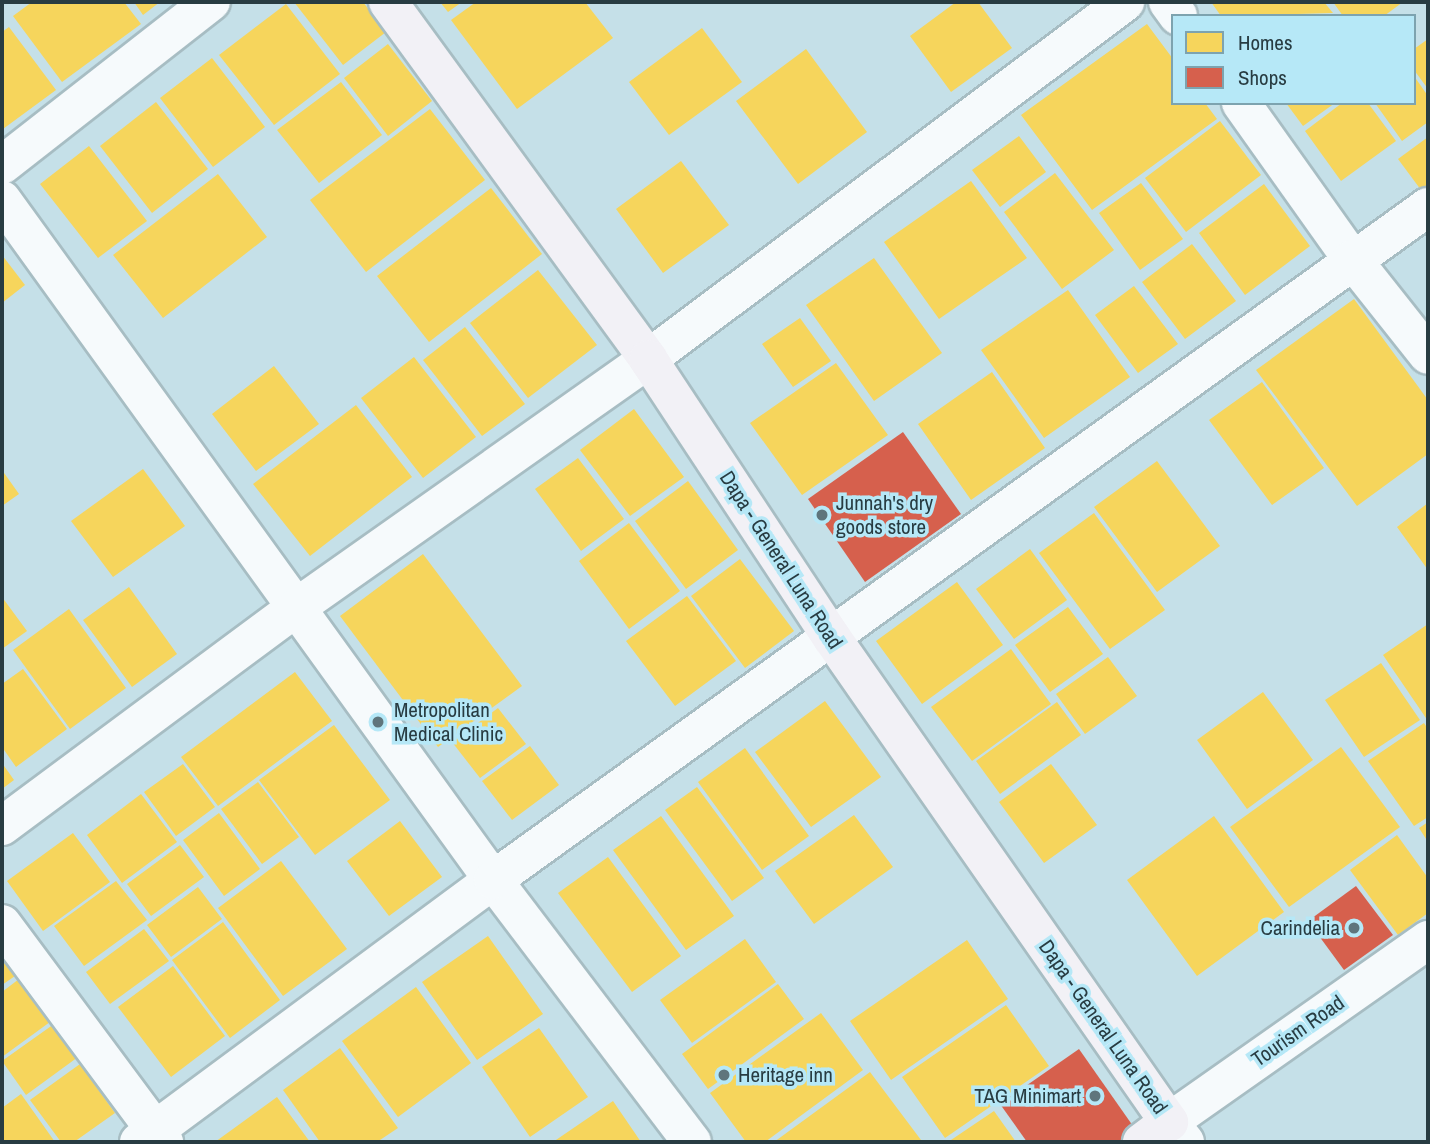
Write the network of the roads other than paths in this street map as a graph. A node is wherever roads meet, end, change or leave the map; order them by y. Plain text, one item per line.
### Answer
1 (211, 2) edge
2 (388, 2) edge
3 (1125, 2) edge
4 (1242, 105) edge
5 (2, 165) edge
6 (2, 200) edge
7 (1428, 207) edge
8 (1352, 259) junction
9 (1428, 355) edge
10 (648, 359) junction
11 (297, 607) junction
12 (832, 638) junction
13 (2, 826) edge
14 (493, 880) junction
15 (2, 924) edge
16 (1428, 940) edge
17 (1165, 1135) edge
18 (153, 1138) edge
19 (692, 1142) edge

1 - 5 street
2 - 10 main road, Dapa - General Luna Road
3 - 10 street
4 - 8 street
6 - 11 street
7 - 8 street
8 - 9 street
8 - 12 street
10 - 11 street
10 - 12 main road, Dapa - General Luna Road
11 - 13 street
11 - 14 street
12 - 14 street
12 - 17 main road, Dapa - General Luna Road
14 - 18 street
14 - 19 street
15 - 18 street
16 - 17 street, Tourism Road

